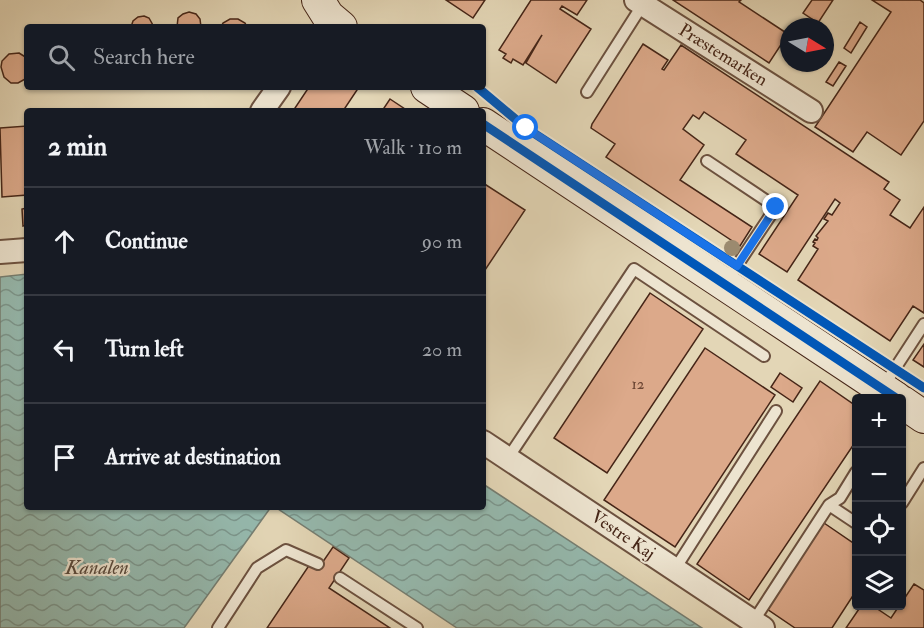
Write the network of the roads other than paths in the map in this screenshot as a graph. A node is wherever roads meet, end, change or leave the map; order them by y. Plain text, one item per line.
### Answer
1 (640, 2) edge
2 (277, 90) edge
3 (432, 90) edge
4 (587, 92) dead end
5 (264, 108) edge
6 (458, 108) edge
7 (811, 111) dead end
8 (486, 126) edge
9 (708, 161) dead end
10 (24, 250) edge
11 (0, 252) edge
12 (724, 285) junction
13 (924, 324) edge
14 (764, 356) dead end
15 (888, 394) edge
16 (894, 394) edge
17 (906, 405) edge
18 (776, 411) dead end
19 (924, 417) edge
20 (486, 444) edge
21 (508, 458) junction
22 (924, 468) edge
23 (852, 478) edge
24 (903, 502) edge
25 (829, 505) junction
26 (852, 520) edge
27 (318, 564) dead end
28 (675, 569) junction
29 (340, 578) dead end
30 (758, 625) edge
31 (218, 628) edge
32 (417, 628) edge

1 - 4 lane
1 - 7 street, Præstemarken
2 - 5 street
3 - 6 street
8 - 12 street
9 - 12 lane
10 - 11 street
12 - 15 street
13 - 16 lane
14 - 21 lane
17 - 19 street
18 - 28 lane
20 - 21 street, Vestre Kaj
21 - 28 street, Vestre Kaj
22 - 24 lane
23 - 25 lane
25 - 26 lane
25 - 30 lane
27 - 31 lane
28 - 30 street, Vestre Kaj
29 - 32 lane

